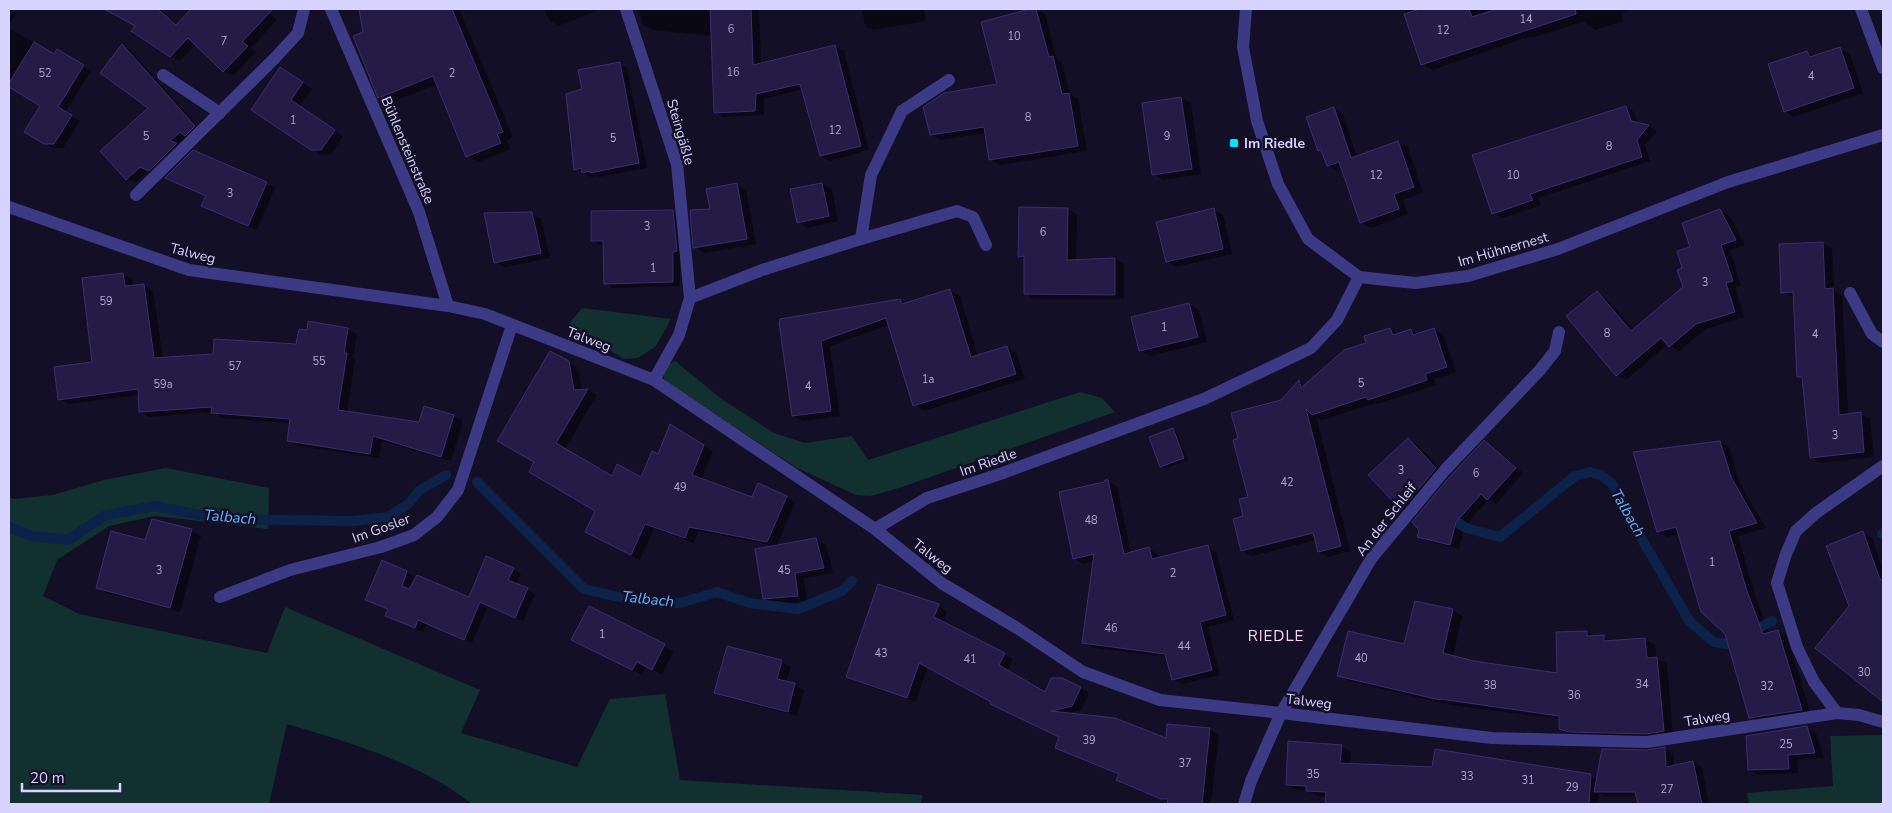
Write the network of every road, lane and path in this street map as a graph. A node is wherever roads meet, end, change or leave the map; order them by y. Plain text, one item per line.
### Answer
1 (304, 9) edge
2 (331, 9) edge
3 (626, 9) edge
4 (1246, 9) edge
5 (1861, 9) edge
6 (1883, 68) edge
7 (163, 75) dead end
8 (949, 80) dead end
9 (220, 113) junction
10 (1883, 135) edge
11 (136, 195) dead end
12 (9, 207) edge
13 (861, 239) junction
14 (986, 245) dead end
15 (1359, 277) junction
16 (1850, 292) dead end
17 (690, 298) junction
18 (448, 306) junction
19 (512, 325) junction
20 (1559, 332) dead end
21 (1883, 342) edge
22 (654, 380) junction
23 (1883, 466) edge
24 (875, 528) junction
25 (220, 597) dead end
26 (1281, 713) junction
27 (1836, 713) junction
28 (1883, 722) edge
29 (1244, 804) edge

1 - 9 street
2 - 18 street, Bühlensteinstraße
3 - 17 street, Steingäßle
4 - 15 street
5 - 6 street
7 - 9 street
8 - 13 street
9 - 11 street
10 - 15 street, Im Hühnernest
12 - 18 street, Talweg
13 - 14 street
13 - 17 street
15 - 24 street, Im Riedle
16 - 21 street
17 - 22 street, Steingäßle
18 - 19 street, Talweg
19 - 22 street, Talweg
19 - 25 street, Im Gosler
20 - 26 street, An der Schleif
22 - 24 street, Talweg
23 - 27 street
24 - 26 street, Talweg
26 - 27 street, Talweg
26 - 29 street, An der Schleif
27 - 28 street, Talweg

